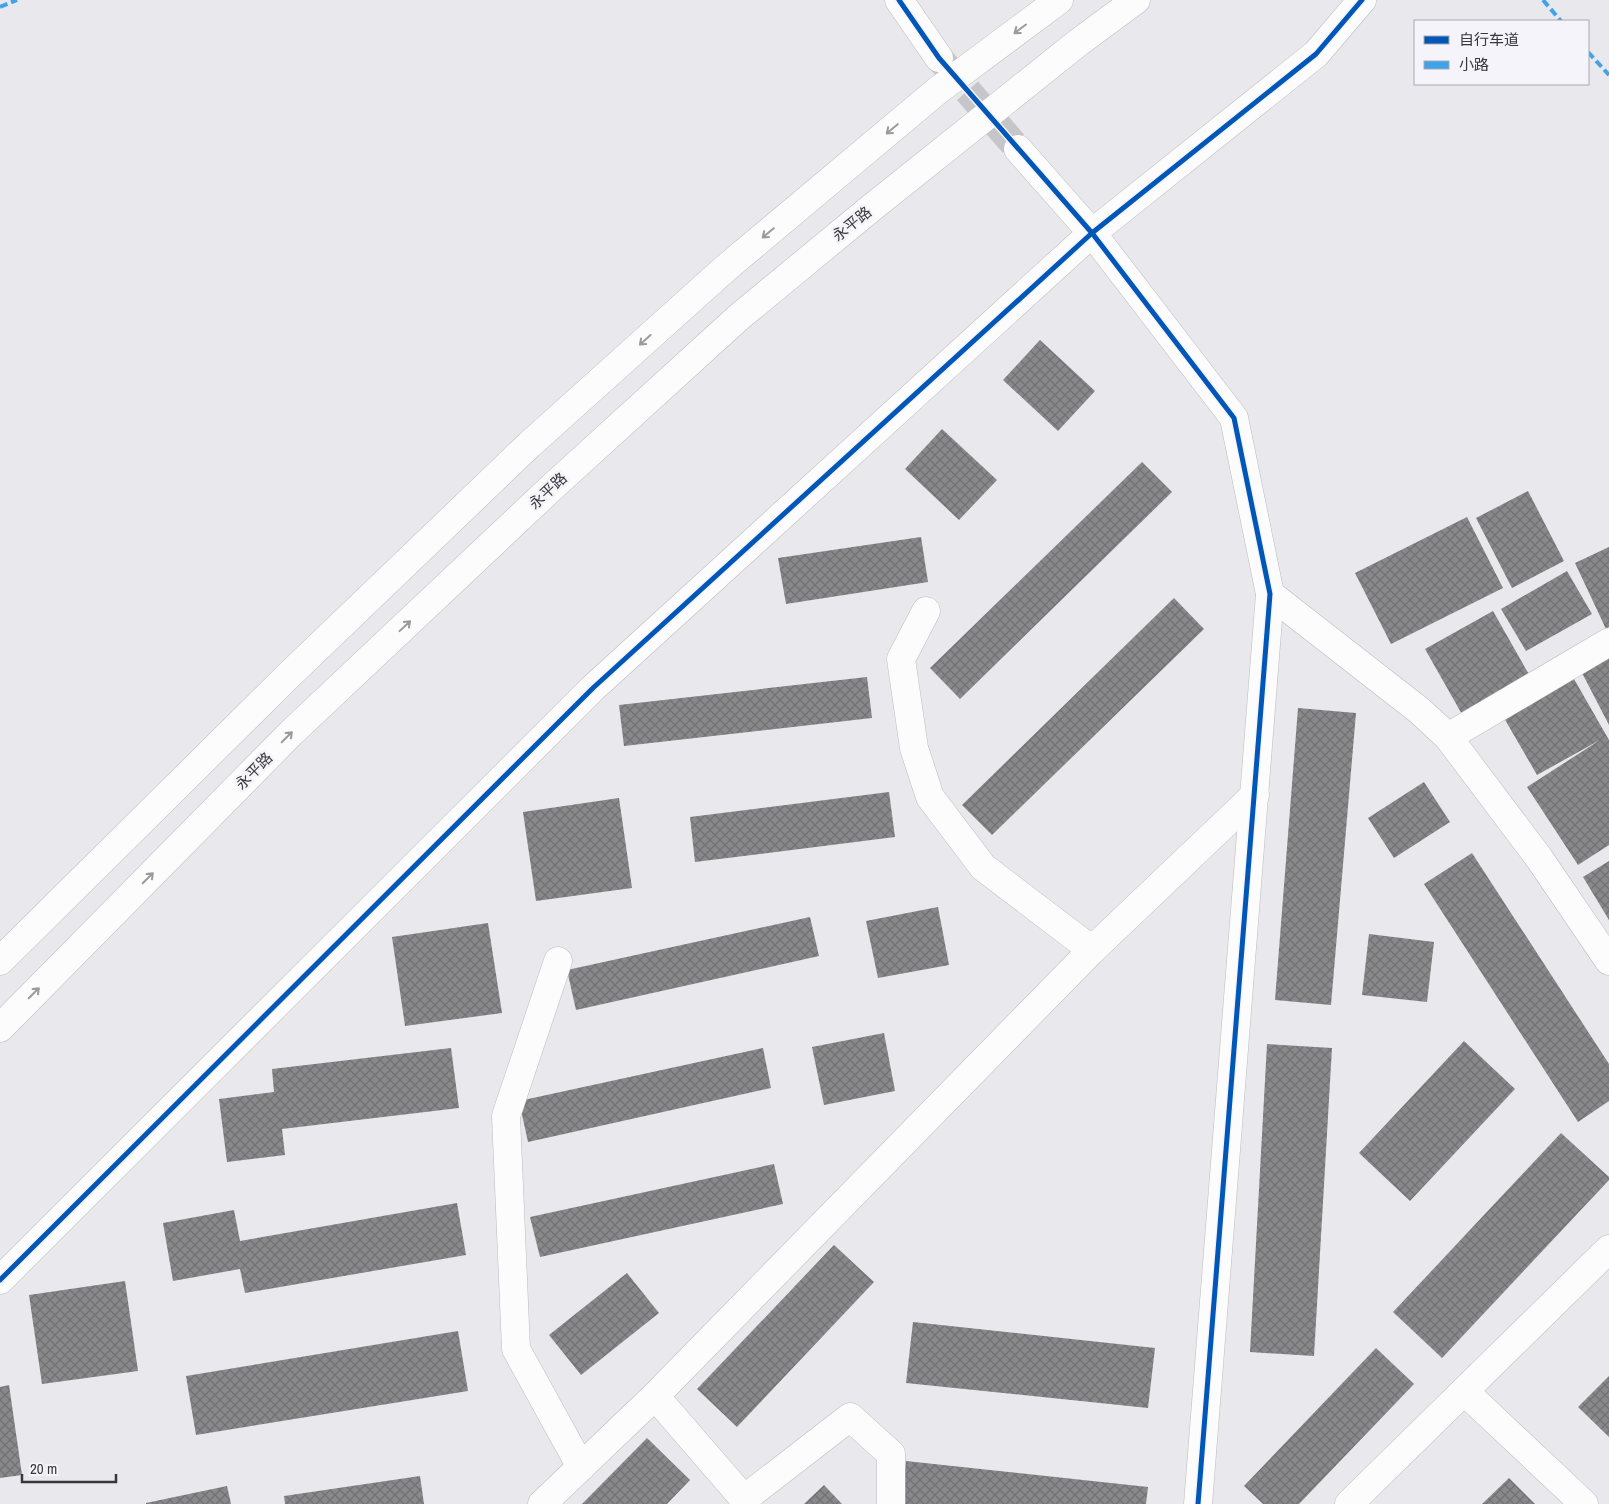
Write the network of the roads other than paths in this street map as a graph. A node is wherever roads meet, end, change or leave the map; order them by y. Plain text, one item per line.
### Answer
1 (899, 0) edge
2 (1060, 0) edge
3 (1136, 0) edge
4 (1362, 0) edge
5 (939, 58) tunnel mouth
6 (1018, 149) tunnel mouth
7 (1092, 232) junction
8 (1270, 594) junction
9 (926, 611) dead end
10 (1609, 642) edge
11 (1448, 737) junction
12 (1255, 795) junction
13 (1092, 950) junction
14 (0, 961) edge
15 (558, 961) dead end
16 (1609, 961) edge
17 (0, 1028) edge
18 (1609, 1249) edge
19 (0, 1280) edge
20 (1464, 1391) junction
21 (655, 1396) junction
22 (581, 1467) junction
23 (1359, 1500) edge
24 (741, 1502) edge
25 (542, 1504) edge
26 (891, 1504) edge
27 (1198, 1504) edge
28 (1584, 1504) edge

1 - 5 main road
2 -> 14 main road
17 -> 3 main road, 永平路
4 - 7 main road
6 - 7 main road
7 - 8 main road
7 - 19 main road
8 - 11 main road
8 - 12 main road
9 - 13 main road
10 - 11 main road
11 - 16 main road
12 - 13 main road
12 - 27 main road
13 - 21 main road
15 - 22 main road
18 - 20 main road
20 - 23 main road
20 - 28 main road
21 - 22 main road
21 - 24 main road
22 - 25 main road
24 - 26 main road

